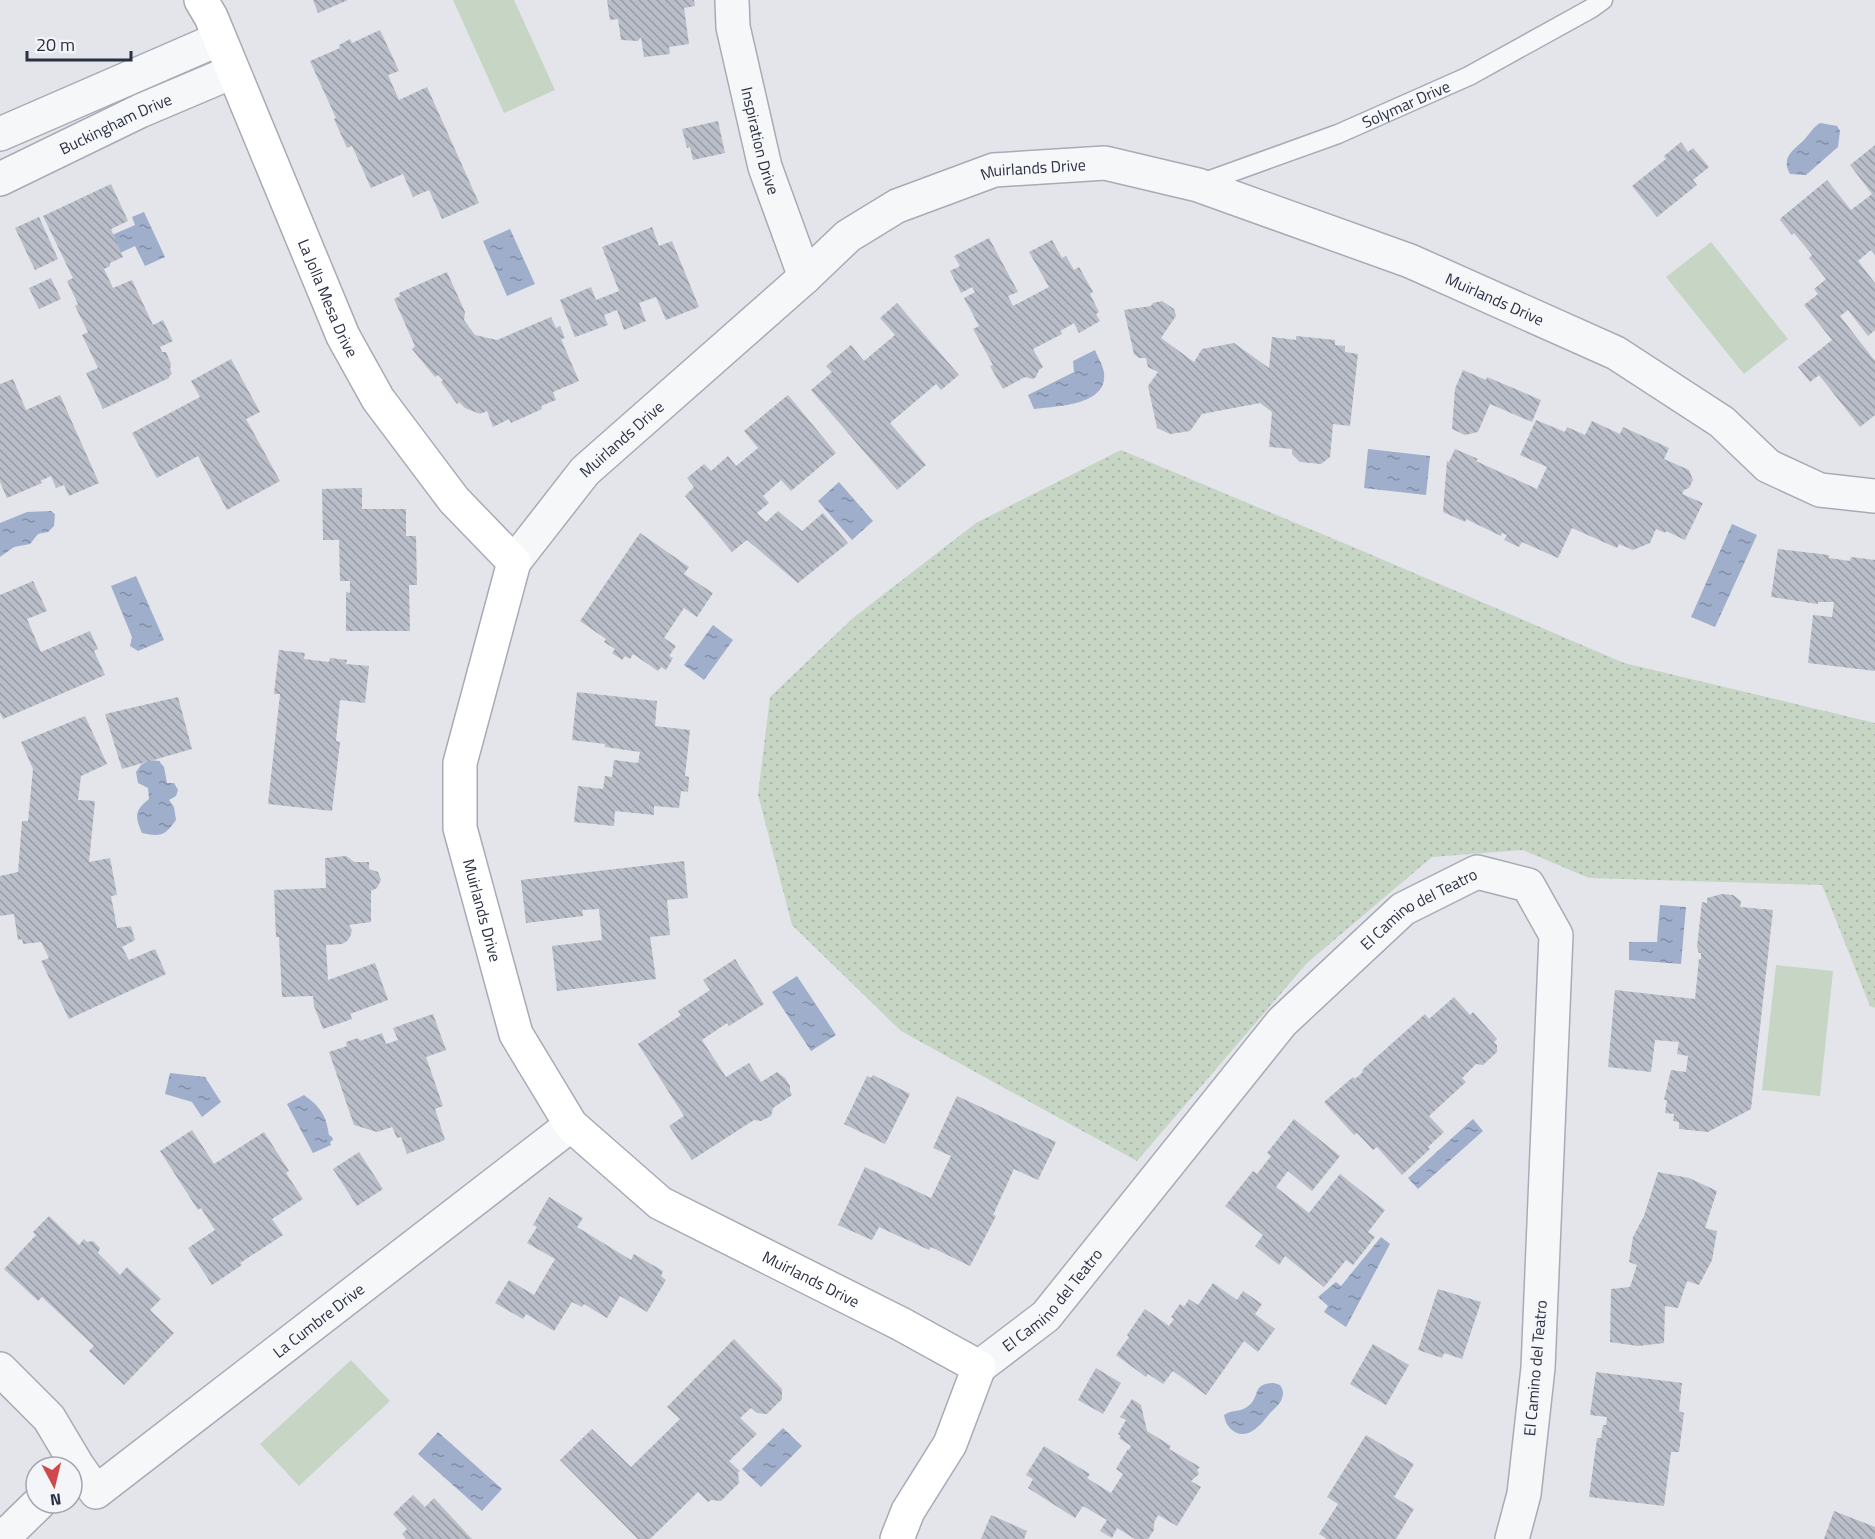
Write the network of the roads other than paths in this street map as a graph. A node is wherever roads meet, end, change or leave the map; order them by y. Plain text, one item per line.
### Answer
1 (201, 0) edge
2 (732, 0) edge
3 (1603, 0) edge
4 (219, 39) junction
5 (232, 72) junction
6 (0, 134) edge
7 (0, 179) edge
8 (1198, 185) junction
9 (805, 277) junction
10 (1875, 496) edge
11 (514, 562) junction
12 (571, 1125) junction
13 (979, 1367) junction
14 (0, 1369) edge
15 (68, 1455) edge
16 (84, 1478) edge
17 (27, 1515) edge
18 (2, 1539) edge
19 (897, 1539) edge
20 (1512, 1539) edge

1 - 4 street, La Jolla Mesa Drive
2 - 9 street, Inspiration Drive
3 - 8 lane, Solymar Drive
4 - 5 street, La Jolla Mesa Drive
4 - 6 street
5 - 7 street, Buckingham Drive
5 - 11 street, La Jolla Mesa Drive
8 - 9 street, Muirlands Drive
8 - 10 street, Muirlands Drive
9 - 11 street, Muirlands Drive
11 - 12 street, Muirlands Drive
12 - 13 street, Muirlands Drive
12 - 16 street, La Cumbre Drive
13 - 19 street
13 - 20 street, El Camino del Teatro
14 - 15 street
17 - 18 street

